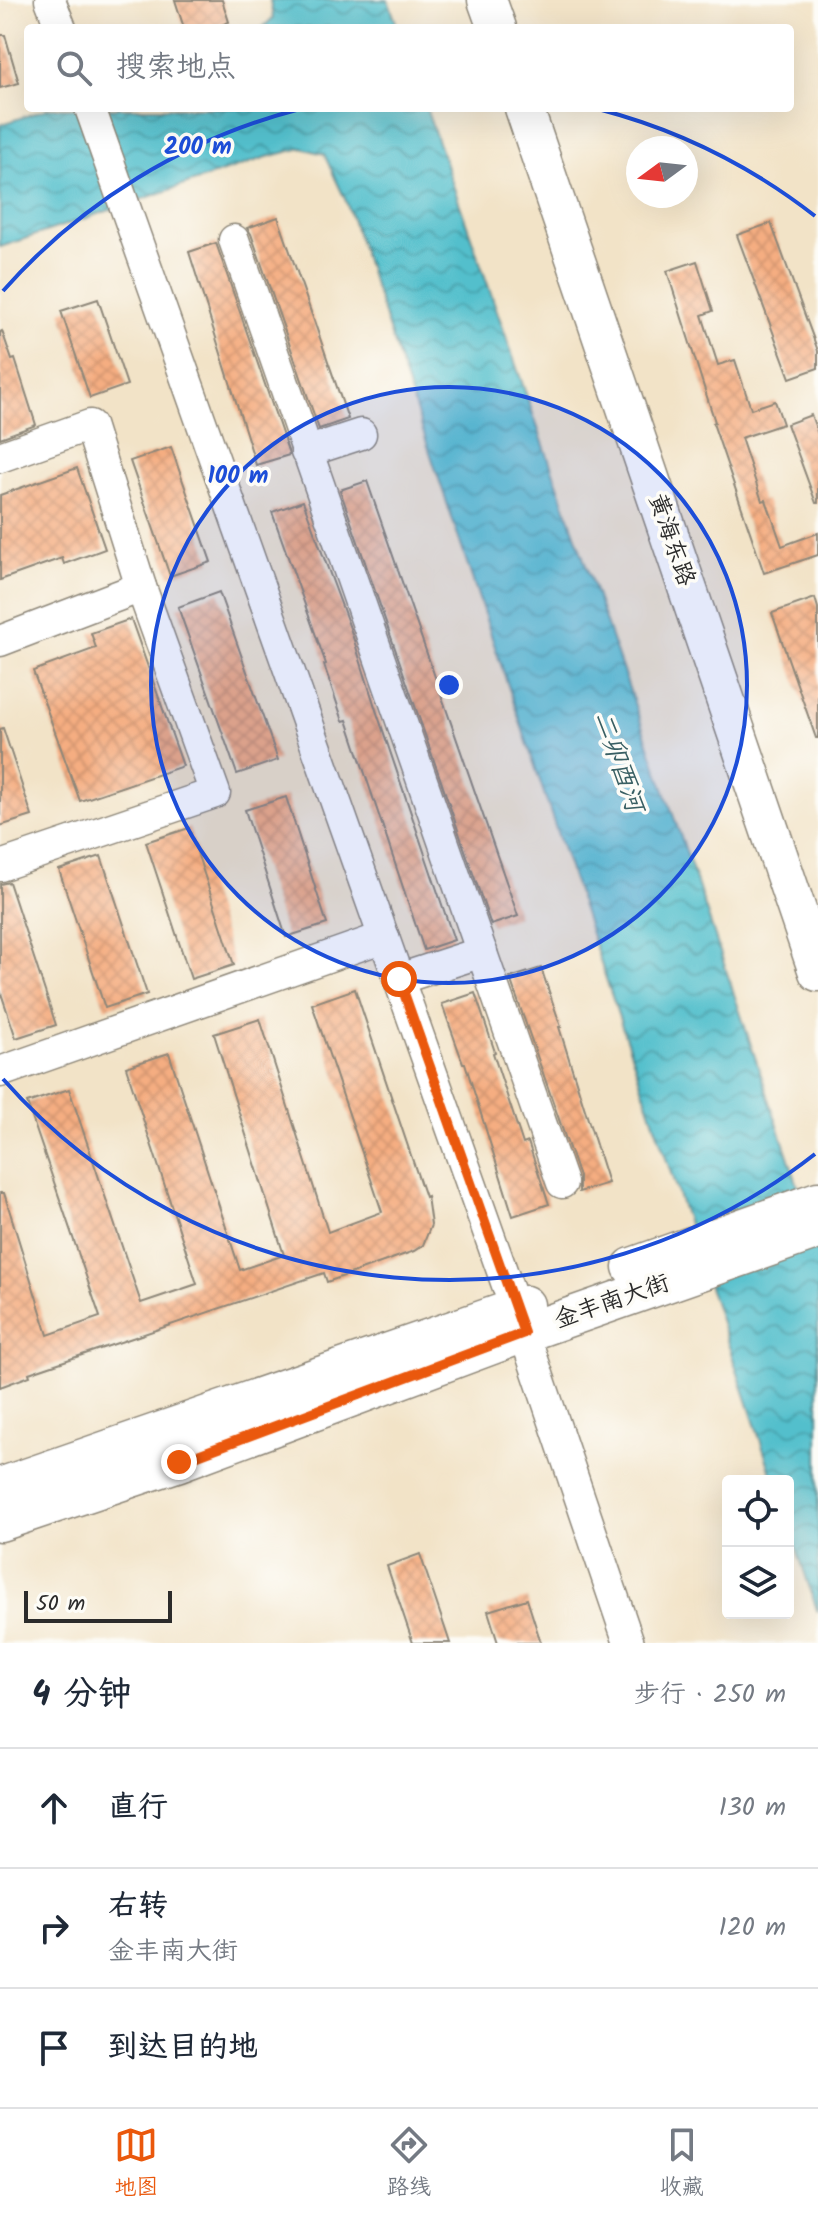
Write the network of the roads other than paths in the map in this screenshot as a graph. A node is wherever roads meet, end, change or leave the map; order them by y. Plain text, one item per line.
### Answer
1 (50, 0) edge
2 (487, 0) edge
3 (514, 0) edge
4 (59, 24) edge
5 (496, 24) edge
6 (522, 24) edge
7 (91, 112) edge
8 (525, 112) edge
9 (551, 112) edge
10 (234, 240) dead end
11 (361, 434) dead end
12 (306, 452) junction
13 (0, 457) edge
14 (141, 587) junction
15 (0, 641) edge
16 (0, 866) edge
17 (818, 896) edge
18 (384, 937) junction
19 (482, 952) junction
20 (818, 972) edge
21 (399, 979) junction
22 (0, 1072) edge
23 (562, 1183) dead end
24 (818, 1201) edge
25 (818, 1230) edge
26 (519, 1321) junction
27 (0, 1487) edge
28 (0, 1522) edge
29 (629, 1643) edge

1 - 4 street
2 - 5 main road
3 - 6 main road
7 - 18 street
8 - 20 main road, 黄海东路
9 - 17 main road, 黄海东路
10 - 12 street
11 - 12 street
12 - 19 street
13 - 14 street
14 - 15 street
14 - 16 street
18 - 21 street
18 - 22 street
19 - 21 street
19 - 23 street
21 - 26 street
24 - 26 main road, 金丰南大街
25 - 26 main road, 金丰南大街
26 - 27 main road, 金丰南大街
26 - 28 main road, 金丰南大街
26 - 29 street

